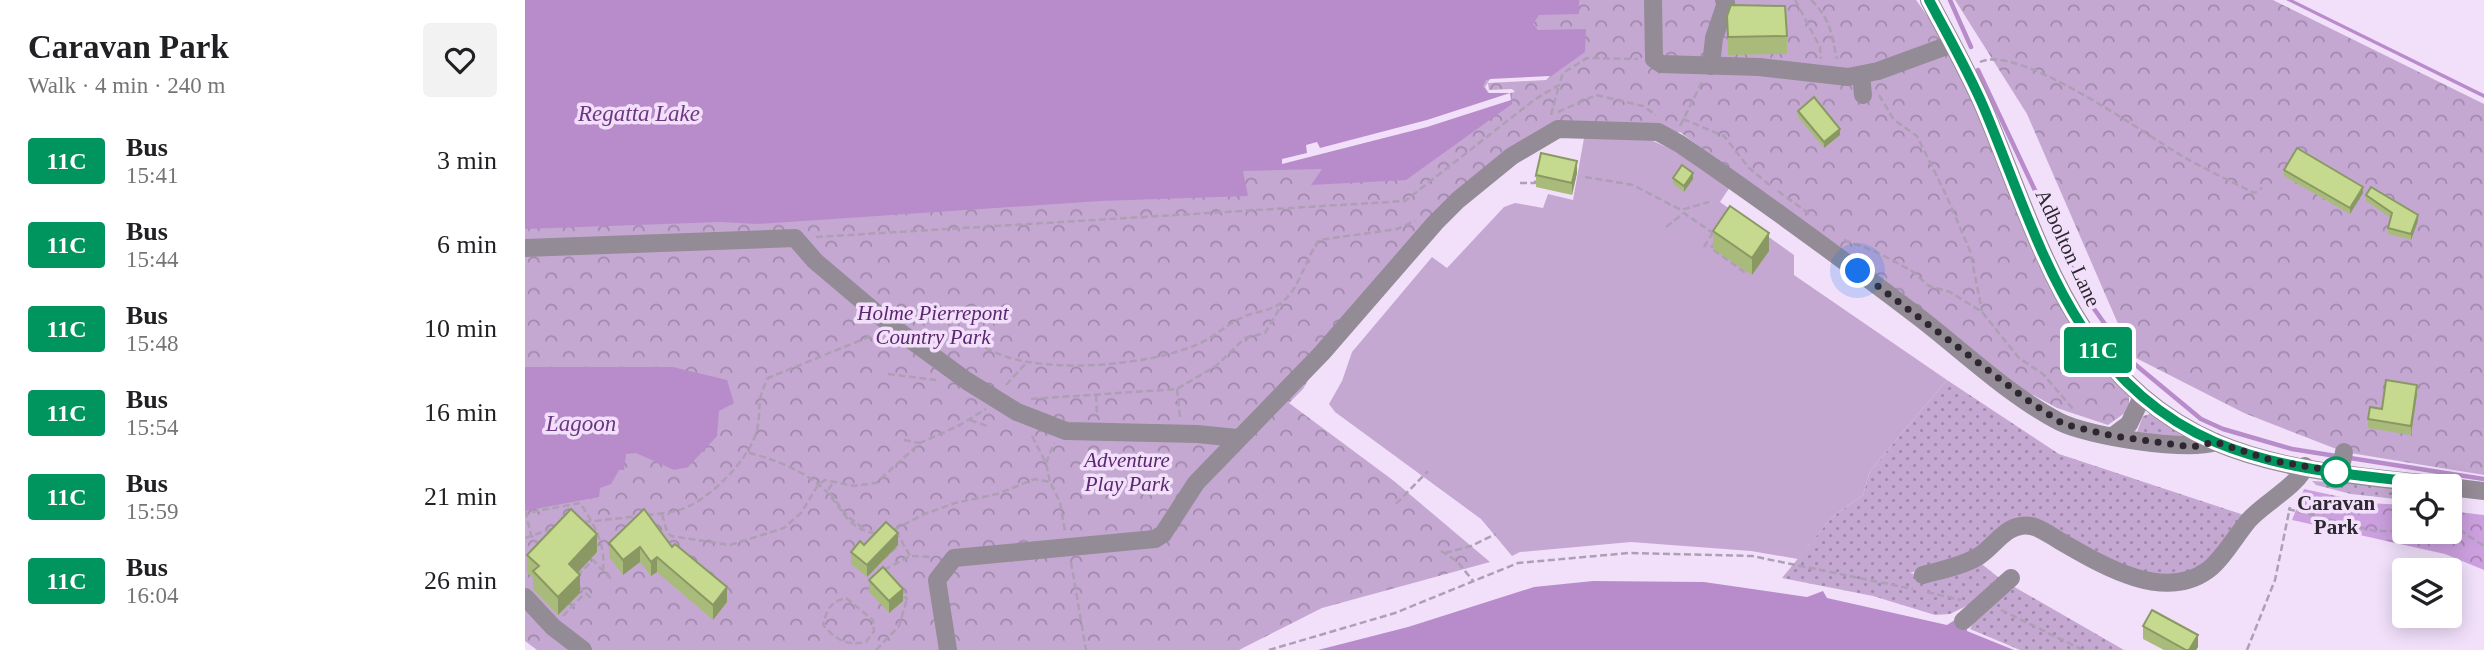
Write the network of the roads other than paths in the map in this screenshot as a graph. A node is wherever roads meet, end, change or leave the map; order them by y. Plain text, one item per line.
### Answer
1 (1653, 0) edge
2 (1724, 0) edge
3 (1929, 0) edge
4 (1952, 44) junction
5 (1711, 66) junction
6 (1770, 69) junction
7 (1858, 75) junction
8 (1766, 87) dead end
9 (1863, 94) dead end
10 (525, 248) edge
11 (2142, 397) junction
12 (2113, 436) junction
13 (1246, 438) junction
14 (2215, 442) junction
15 (2344, 452) dead end
16 (2305, 466) junction
17 (2340, 472) junction
18 (2392, 479) edge
19 (2462, 488) edge
20 (2484, 491) edge
21 (2210, 569) junction
22 (1923, 575) dead end
23 (2011, 578) dead end
24 (2201, 590) dead end
25 (525, 597) edge
26 (1963, 621) dead end
27 (583, 650) edge
28 (948, 650) edge

1 - 5 street
2 - 5 street
3 - 4 street, Adbolton Lane
4 - 7 street
4 - 11 street, Adbolton Lane
5 - 6 street
6 - 7 street
6 - 8 street
7 - 9 street
10 - 13 street
11 - 12 street
11 - 14 street, Adbolton Lane
12 - 13 street
12 - 14 street
13 - 28 street
14 - 16 street, Adbolton Lane
15 - 17 street
16 - 17 street, Adbolton Lane
16 - 21 street
17 - 18 street, Adbolton Lane
19 - 20 street, Adbolton Lane
21 - 22 street
21 - 24 street
23 - 26 street
25 - 27 street

